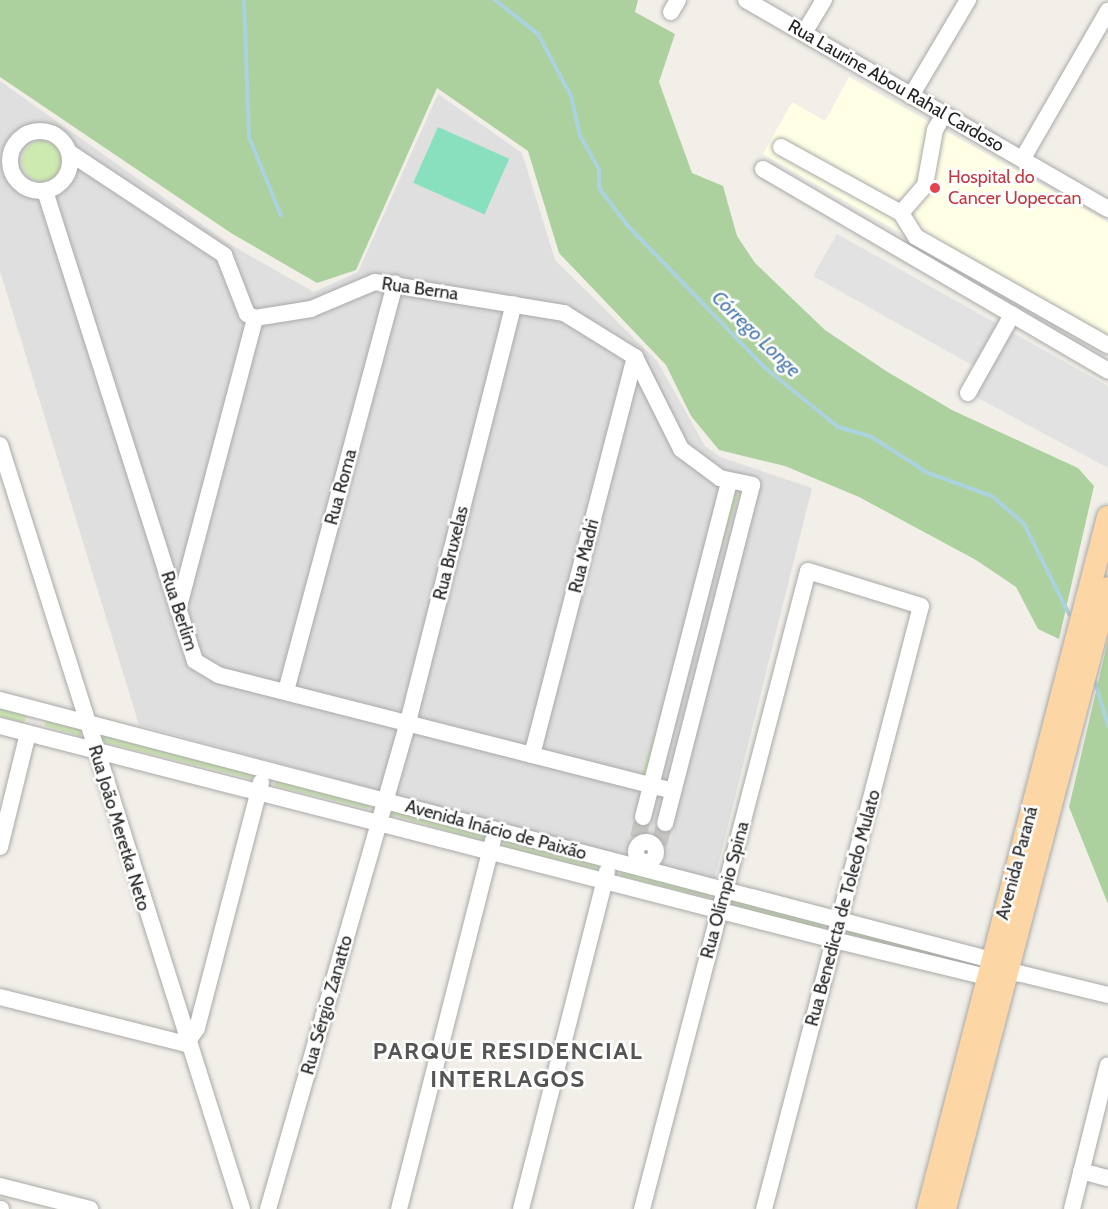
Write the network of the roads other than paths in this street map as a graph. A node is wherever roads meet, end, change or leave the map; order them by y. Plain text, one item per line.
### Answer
1 (746, 0) edge
2 (824, 0) edge
3 (968, 0) edge
4 (1108, 12) edge
5 (804, 33) junction
6 (912, 96) junction
7 (944, 114) junction
8 (781, 147) dead end
9 (70, 153) junction
10 (1023, 158) junction
11 (763, 169) dead end
12 (45, 191) junction
13 (1108, 209) edge
14 (901, 213) junction
15 (395, 283) junction
16 (514, 304) junction
17 (1012, 315) junction
18 (255, 318) junction
19 (1108, 345) edge
20 (635, 357) junction
21 (1108, 371) edge
22 (968, 393) dead end
23 (0, 445) edge
24 (729, 481) junction
25 (1108, 517) edge
26 (808, 571) joint
27 (1108, 588) edge
28 (178, 610) junction
29 (286, 691) junction
30 (0, 700) edge
31 (86, 722) junction
32 (408, 722) junction
33 (0, 726) edge
34 (28, 733) junction
35 (94, 749) junction
36 (532, 755) junction
37 (264, 770) junction
38 (651, 786) junction
39 (672, 791) junction
40 (258, 792) junction
41 (386, 801) junction
42 (643, 817) tunnel mouth
43 (665, 823) tunnel mouth
44 (379, 824) junction
45 (495, 830) junction
46 (0, 847) edge
47 (490, 851) junction
48 (610, 860) junction
49 (631, 866) junction
50 (651, 871) junction
51 (604, 881) junction
52 (725, 890) junction
53 (720, 910) junction
54 (840, 920) junction
55 (834, 940) junction
56 (1002, 970) junction
57 (1108, 995) edge
58 (0, 997) edge
59 (186, 1044) junction
60 (1108, 1065) edge
61 (1082, 1171) junction
62 (1108, 1178) edge
63 (0, 1186) edge
64 (90, 1209) edge
65 (242, 1209) edge
66 (268, 1209) edge
67 (399, 1209) edge
68 (521, 1209) edge
69 (642, 1209) edge
70 (764, 1209) edge
71 (928, 1209) edge
72 (945, 1209) edge
73 (1072, 1209) edge

1 - 5 street, Rua Laurine Abou Rahal Cardoso
2 - 5 street
3 - 6 street
4 - 10 street
5 - 6 street, Rua Laurine Abou Rahal Cardoso
6 - 7 street, Rua Laurine Abou Rahal Cardoso
7 - 10 street, Rua Laurine Abou Rahal Cardoso
7 - 14 street
8 - 14 street
9 - 12 street
9 - 12 street
9 - 18 street
10 - 13 street, Rua Laurine Abou Rahal Cardoso
11 - 17 street
12 - 28 street, Rua Berlim
14 - 19 street
15 - 16 street, Rua Berna
15 - 18 street, Rua Berna
15 - 29 street, Rua Roma
16 - 20 street, Rua Berna
16 - 32 street, Rua Bruxelas
17 - 21 street
17 - 22 street
18 - 28 street
20 - 24 street
20 - 36 street, Rua Madri
23 - 31 street, Rua João Meretka Neto
24 - 38 street
24 - 39 street
25 - 56 main road, Avenida Paraná
26 - 52 street, Rua Olímpio Spina
26 - 54 street, Rua Benedicta de Toledo Mulato
27 - 56 main road, Avenida Paraná
28 - 29 street, Rua Berlim
29 - 32 street, Rua Berlim
30 - 31 street, Avenida Inácio de Paixão
31 - 35 street, Rua João Meretka Neto
31 - 37 street, Avenida Inácio de Paixão
32 - 36 street, Rua Berlim
32 - 41 street, Rua Bruxelas
33 - 34 street, Avenida Inácio de Paixão
34 - 35 street, Avenida Inácio de Paixão
34 - 46 street
35 - 40 street, Avenida Inácio de Paixão
35 - 59 street, Rua João Meretka Neto
36 - 38 street, Rua Berlim
37 - 40 street
37 - 41 street, Avenida Inácio de Paixão
38 - 39 street, Rua Berlim
38 - 42 street
39 - 43 street
40 - 44 street, Avenida Inácio de Paixão
40 - 59 street
41 - 44 street, Rua Sérgio Zanatto
41 - 45 street, Avenida Inácio de Paixão
44 - 47 street, Avenida Inácio de Paixão
44 - 66 street, Rua Sérgio Zanatto
45 - 47 street
45 - 48 street, Avenida Inácio de Paixão
47 - 51 street, Avenida Inácio de Paixão
47 - 67 street
48 - 49 street, Avenida Inácio de Paixão
48 - 51 street
49 - 50 street, Avenida Inácio de Paixão
49 - 50 street
50 - 52 street, Avenida Inácio de Paixão
51 - 53 street, Avenida Inácio de Paixão
51 - 68 street
52 - 53 street, Rua Olímpio Spina
52 - 54 street, Avenida Inácio de Paixão
53 - 55 street, Avenida Inácio de Paixão
53 - 69 street, Rua Olímpio Spina
54 - 55 street, Rua Benedicta de Toledo Mulato
54 - 56 street, Avenida Inácio de Paixão
55 - 56 street, Avenida Inácio de Paixão
55 - 70 street, Rua Benedicta de Toledo Mulato
56 - 57 street
56 - 71 main road, Avenida Paraná
56 - 72 main road, Avenida Paraná
58 - 59 street
59 - 65 street, Rua João Meretka Neto
60 - 61 street
61 - 62 street
61 - 73 street
63 - 64 street

